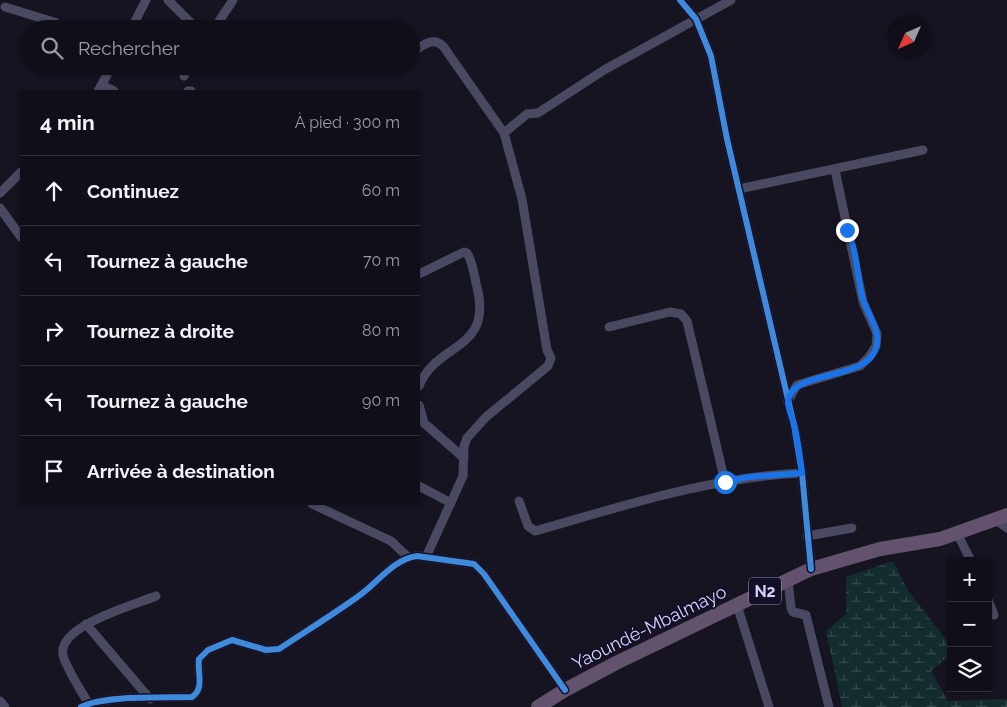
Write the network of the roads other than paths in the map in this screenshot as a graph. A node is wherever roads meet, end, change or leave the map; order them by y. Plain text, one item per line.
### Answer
1 (146, 0) edge
2 (168, 0) edge
3 (233, 0) edge
4 (680, 0) edge
5 (731, 0) edge
6 (5, 7) dead end
7 (696, 19) junction
8 (47, 20) edge
9 (136, 20) edge
10 (188, 20) edge
11 (220, 20) edge
12 (420, 47) edge
13 (107, 75) edge
14 (100, 88) edge
15 (504, 133) junction
16 (922, 150) dead end
17 (835, 170) junction
18 (20, 173) edge
19 (740, 190) junction
20 (0, 193) edge
21 (0, 208) edge
22 (20, 236) edge
23 (420, 274) edge
24 (609, 327) dead end
25 (420, 385) edge
26 (788, 402) junction
27 (420, 409) edge
28 (464, 458) junction
29 (802, 473) junction
30 (725, 482) junction
31 (420, 487) edge
32 (519, 501) dead end
33 (451, 503) junction
34 (314, 505) edge
35 (1003, 521) edge
36 (852, 528) dead end
37 (956, 533) junction
38 (807, 536) junction
39 (408, 557) junction
40 (426, 557) junction
41 (969, 557) edge
42 (811, 569) junction
43 (788, 580) junction
44 (156, 596) dead end
45 (989, 602) edge
46 (738, 605) junction
47 (994, 614) dead end
48 (86, 624) junction
49 (565, 690) junction
50 (150, 699) junction
51 (0, 702) edge
52 (84, 705) edge
53 (5, 707) edge
54 (538, 707) edge
55 (769, 707) edge
56 (829, 707) edge

1 - 9 street
2 - 10 street
3 - 11 street
4 - 7 street
5 - 7 street
6 - 8 street
7 - 15 street
7 - 19 street
12 - 15 street
13 - 14 street
15 - 28 street
16 - 17 street
17 - 19 street
17 - 26 street
18 - 20 street
19 - 26 street
21 - 22 street
23 - 25 street
24 - 30 street
26 - 29 street
27 - 28 street
28 - 33 street
29 - 30 street
29 - 38 street
30 - 32 street
31 - 33 street
33 - 40 street
34 - 39 street
35 - 37 highway, Yaoundé-Mbalmayo / N2
36 - 38 street
37 - 41 street
37 - 42 highway, Yaoundé-Mbalmayo / N2
38 - 42 street
39 - 40 street
39 - 50 street
40 - 49 street
42 - 43 highway, Yaoundé-Mbalmayo / N2
43 - 46 highway, Yaoundé-Mbalmayo / N2
43 - 56 street
44 - 48 street
45 - 47 street
46 - 49 highway, Yaoundé-Mbalmayo / N2
46 - 55 street
48 - 50 street
48 - 52 street
49 - 54 highway, Yaoundé-Mbalmayo / N2
50 - 52 street
51 - 53 street

